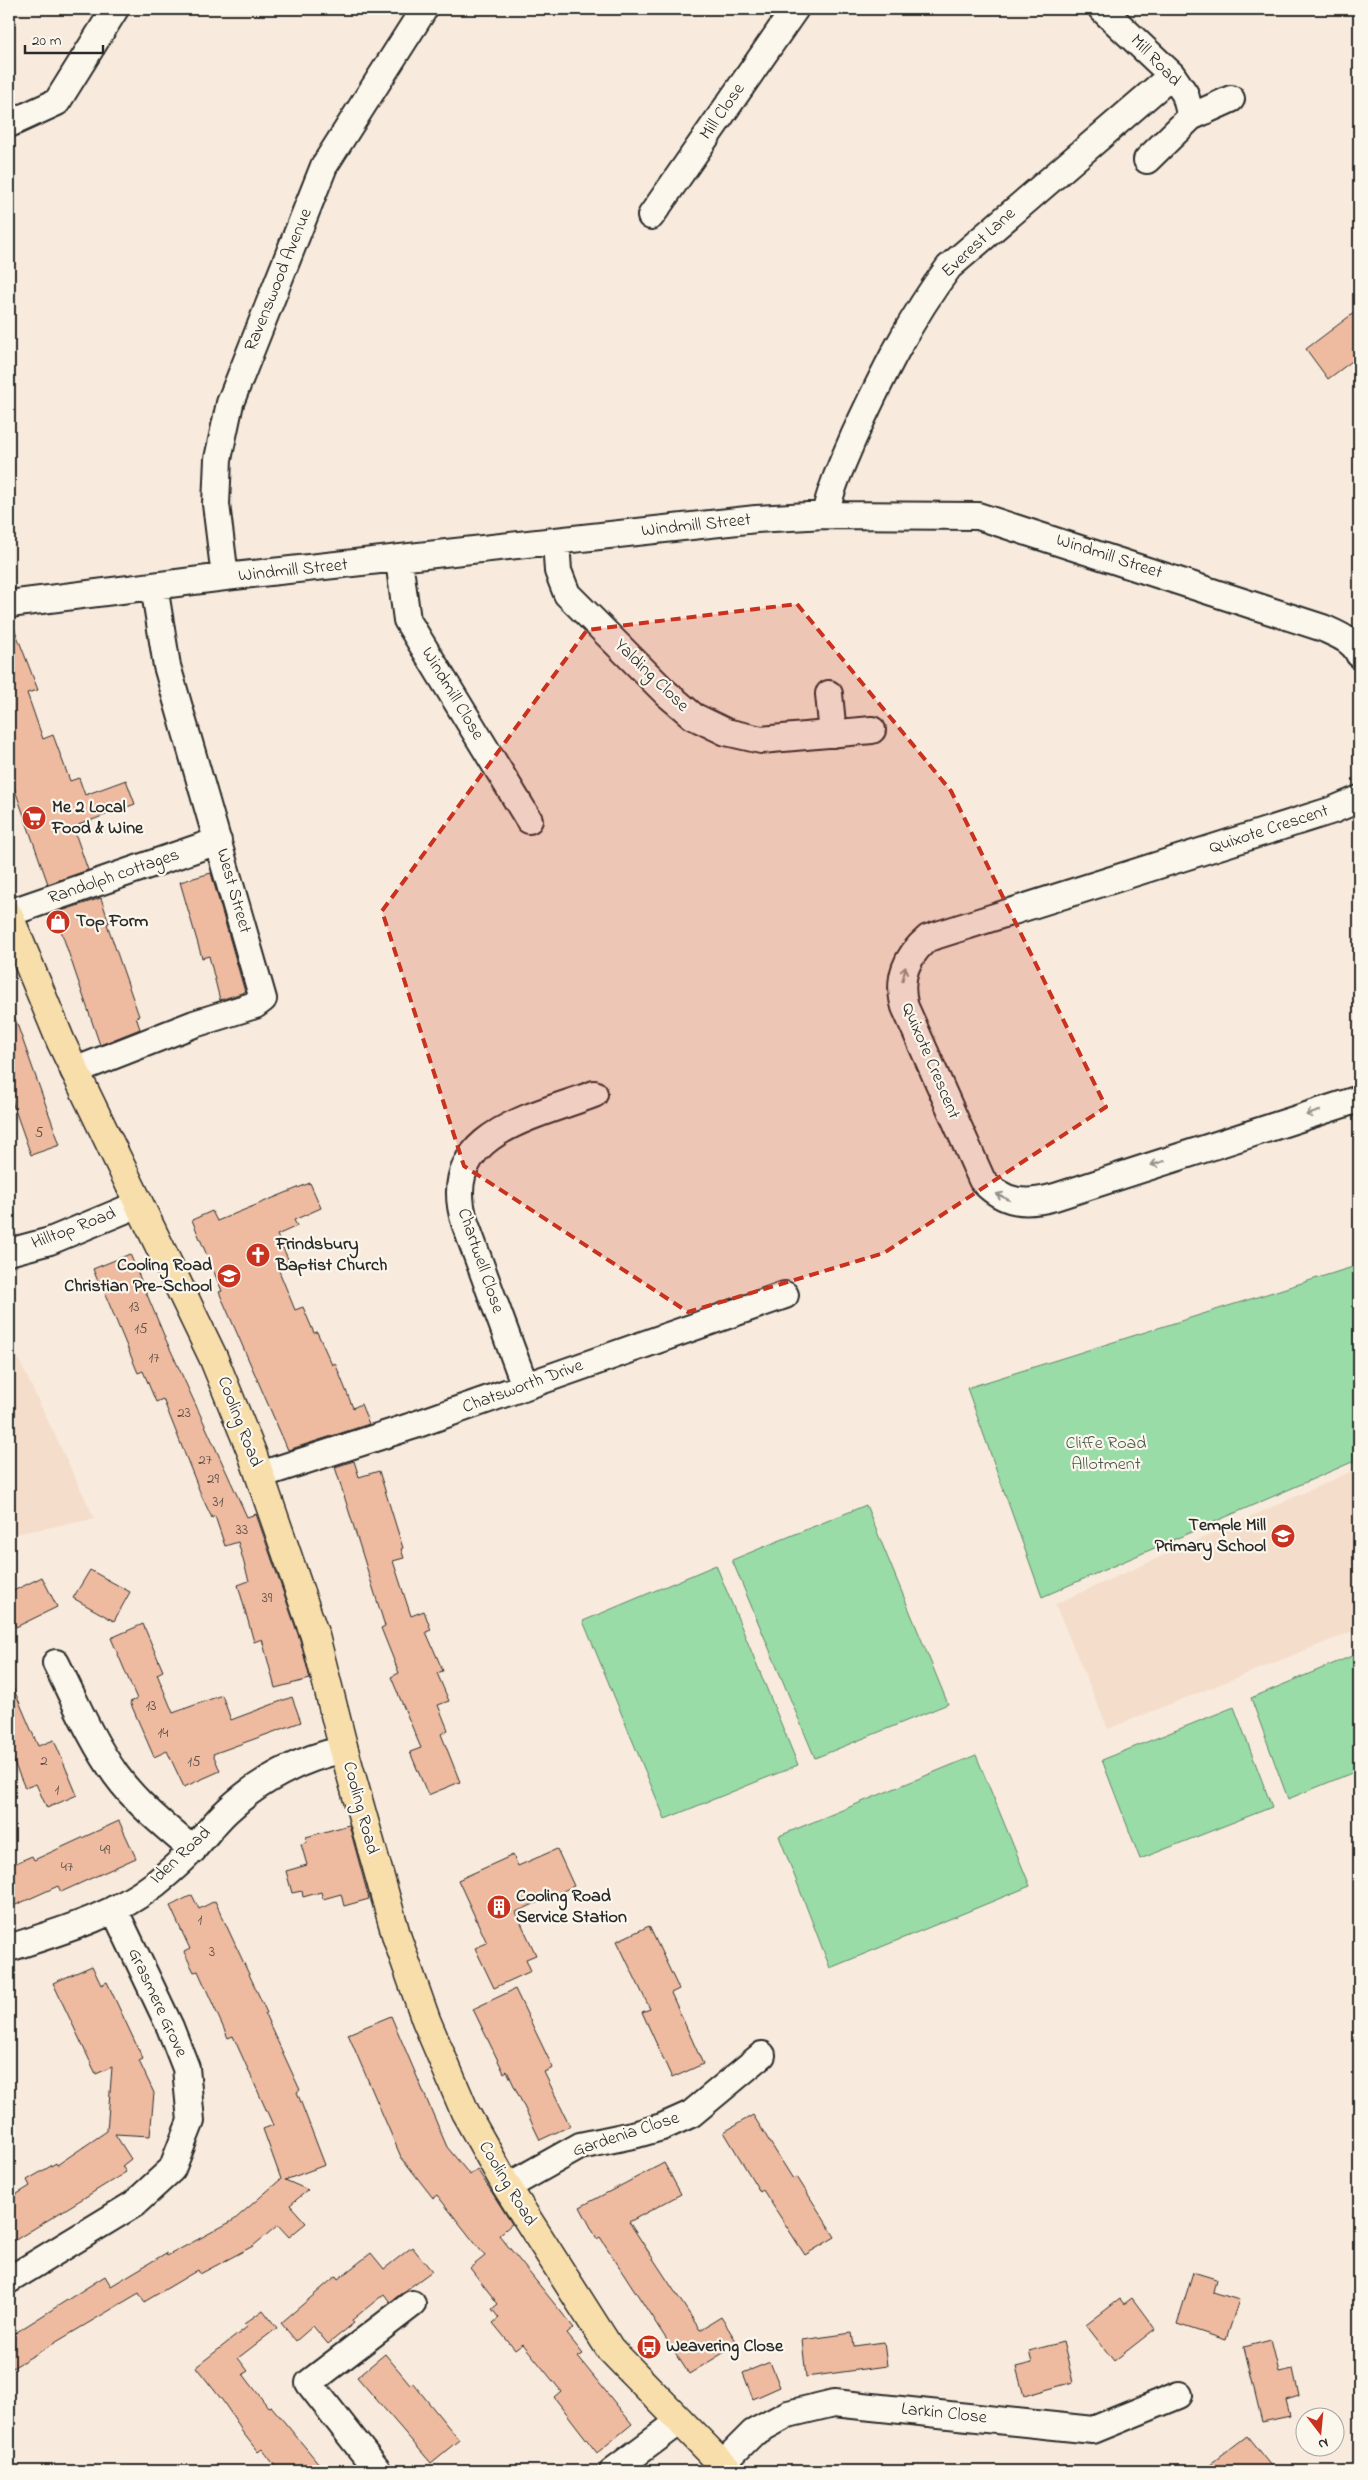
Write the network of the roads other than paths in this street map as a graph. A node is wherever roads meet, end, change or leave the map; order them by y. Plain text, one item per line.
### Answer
1 (115, 9) edge
2 (424, 9) edge
3 (795, 9) edge
4 (1102, 9) edge
5 (1183, 95) junction
6 (1231, 99) dead end
7 (9, 124) edge
8 (1146, 160) dead end
9 (651, 216) dead end
10 (825, 514) junction
11 (556, 541) junction
12 (399, 560) junction
13 (225, 578) junction
14 (154, 586) junction
15 (9, 604) edge
16 (1359, 654) edge
17 (829, 694) dead end
18 (872, 730) dead end
19 (833, 734) junction
20 (1359, 799) edge
21 (529, 820) dead end
22 (218, 841) junction
23 (9, 915) edge
24 (79, 1081) junction
25 (594, 1094) dead end
26 (1359, 1098) edge
27 (139, 1204) junction
28 (9, 1252) edge
29 (785, 1295) dead end
30 (525, 1386) junction
31 (260, 1475) junction
32 (56, 1663) dead end
33 (344, 1750) junction
34 (193, 1850) junction
35 (114, 1909) junction
36 (9, 1948) edge
37 (762, 2055) dead end
38 (507, 2187) junction
39 (9, 2280) edge
40 (412, 2304) dead end
41 (1178, 2395) dead end
42 (680, 2422) junction
43 (726, 2468) edge
44 (378, 2471) edge
45 (613, 2471) edge

1 - 7 street
2 - 13 street, Ravenswood Avenue
3 - 9 street, Mill Close
4 - 5 street, Mill Road
5 - 6 street
5 - 8 street
5 - 10 street, Everest Lane
10 - 11 street, Windmill Street
10 - 16 street, Windmill Street
11 - 12 street, Windmill Street
11 - 19 street, Yalding Close
12 - 13 street, Windmill Street
12 - 21 street, Windmill Close
13 - 14 street, Windmill Street
14 - 15 street, Windmill Street
14 - 22 street, West Street
17 - 19 street
18 - 19 street, Yalding Close
26 -> 20 street, Quixote Crescent
22 - 23 street, Randolph cottages
22 - 24 street, West Street
23 - 24 main road, Cooling Road
24 - 27 main road, Cooling Road
25 - 30 street, Chartwell Close
27 - 28 street, Hilltop Road
27 - 31 main road, Cooling Road
29 - 30 street, Chatsworth Drive
30 - 31 street, Chatsworth Drive
31 - 33 main road, Cooling Road
32 - 34 street
33 - 34 street, Iden Road
33 - 38 main road, Cooling Road
34 - 35 street, Iden Road
35 - 36 street, Iden Road
35 - 39 street, Grasmere Grove
37 - 38 street, Gardenia Close
38 - 42 main road, Cooling Road
40 - 44 street
41 - 43 street, Larkin Close
42 - 43 main road, Cooling Road
42 - 45 street

